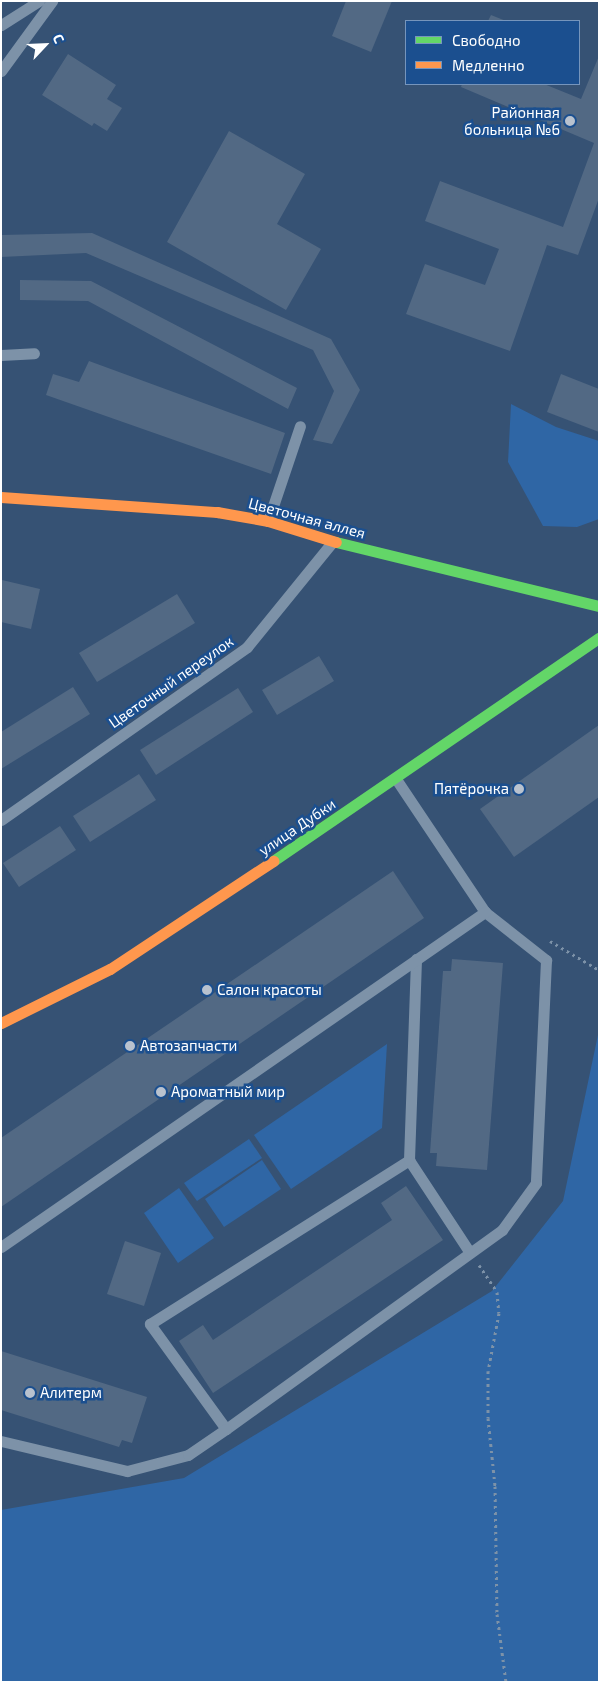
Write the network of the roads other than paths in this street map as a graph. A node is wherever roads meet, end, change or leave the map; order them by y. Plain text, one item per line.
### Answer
1 (39, 1) edge
2 (52, 1) edge
3 (1, 25) edge
4 (1, 71) edge
5 (34, 353) dead end
6 (1, 355) edge
7 (300, 426) dead end
8 (1, 498) edge
9 (268, 521) junction
10 (333, 542) junction
11 (599, 606) edge
12 (599, 638) edge
13 (396, 779) junction
14 (1, 820) edge
15 (484, 912) junction
16 (416, 959) junction
17 (1, 1023) edge
18 (409, 1160) junction
19 (1, 1248) edge
20 (470, 1253) junction
21 (226, 1429) junction
22 (1, 1441) edge

1 - 3 lane
2 - 4 lane
5 - 6 lane
7 - 9 lane
8 - 9 street, Цветочная аллея
9 - 10 street, Цветочная аллея
10 - 11 street, Цветочная аллея
10 - 14 lane, Цветочный переулок
12 - 13 street, улица Дубки
13 - 15 lane
13 - 17 street, улица Дубки
15 - 16 lane
15 - 20 lane
16 - 18 lane
16 - 19 lane
18 - 20 lane
18 - 21 lane
20 - 21 lane
21 - 22 lane

